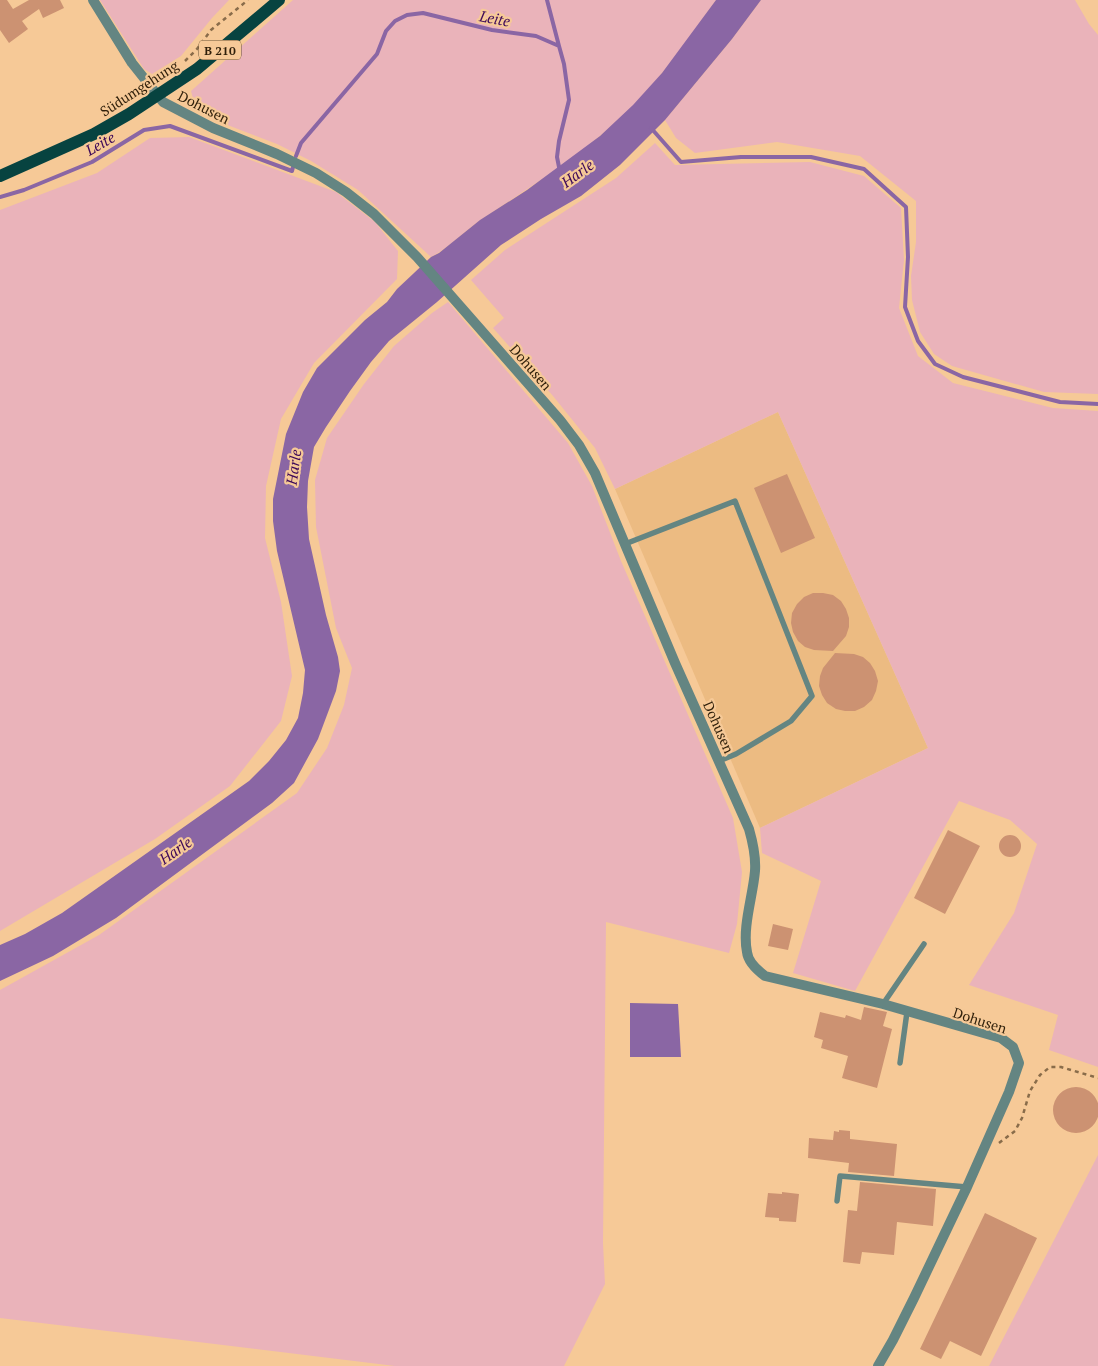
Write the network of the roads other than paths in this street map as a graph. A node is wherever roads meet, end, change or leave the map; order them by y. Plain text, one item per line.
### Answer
1 (93, 0) edge
2 (279, 0) edge
3 (157, 95) junction
4 (0, 176) edge
5 (625, 544) junction
6 (719, 761) junction
7 (924, 944) dead end
8 (883, 1004) junction
9 (907, 1012) junction
10 (900, 1063) dead end
11 (967, 1186) junction
12 (837, 1201) dead end
13 (878, 1366) edge

1 - 3 street, Dohusen
2 - 3 main road, Südumgehung / B 210
3 - 4 main road, Südumgehung / B 210
3 - 5 street, Dohusen
5 - 6 street, Dohusen
5 - 6 lane
6 - 8 street, Dohusen
7 - 8 lane
8 - 9 street, Dohusen
9 - 10 lane
9 - 11 street, Dohusen
11 - 12 lane
11 - 13 street, Dohusen

